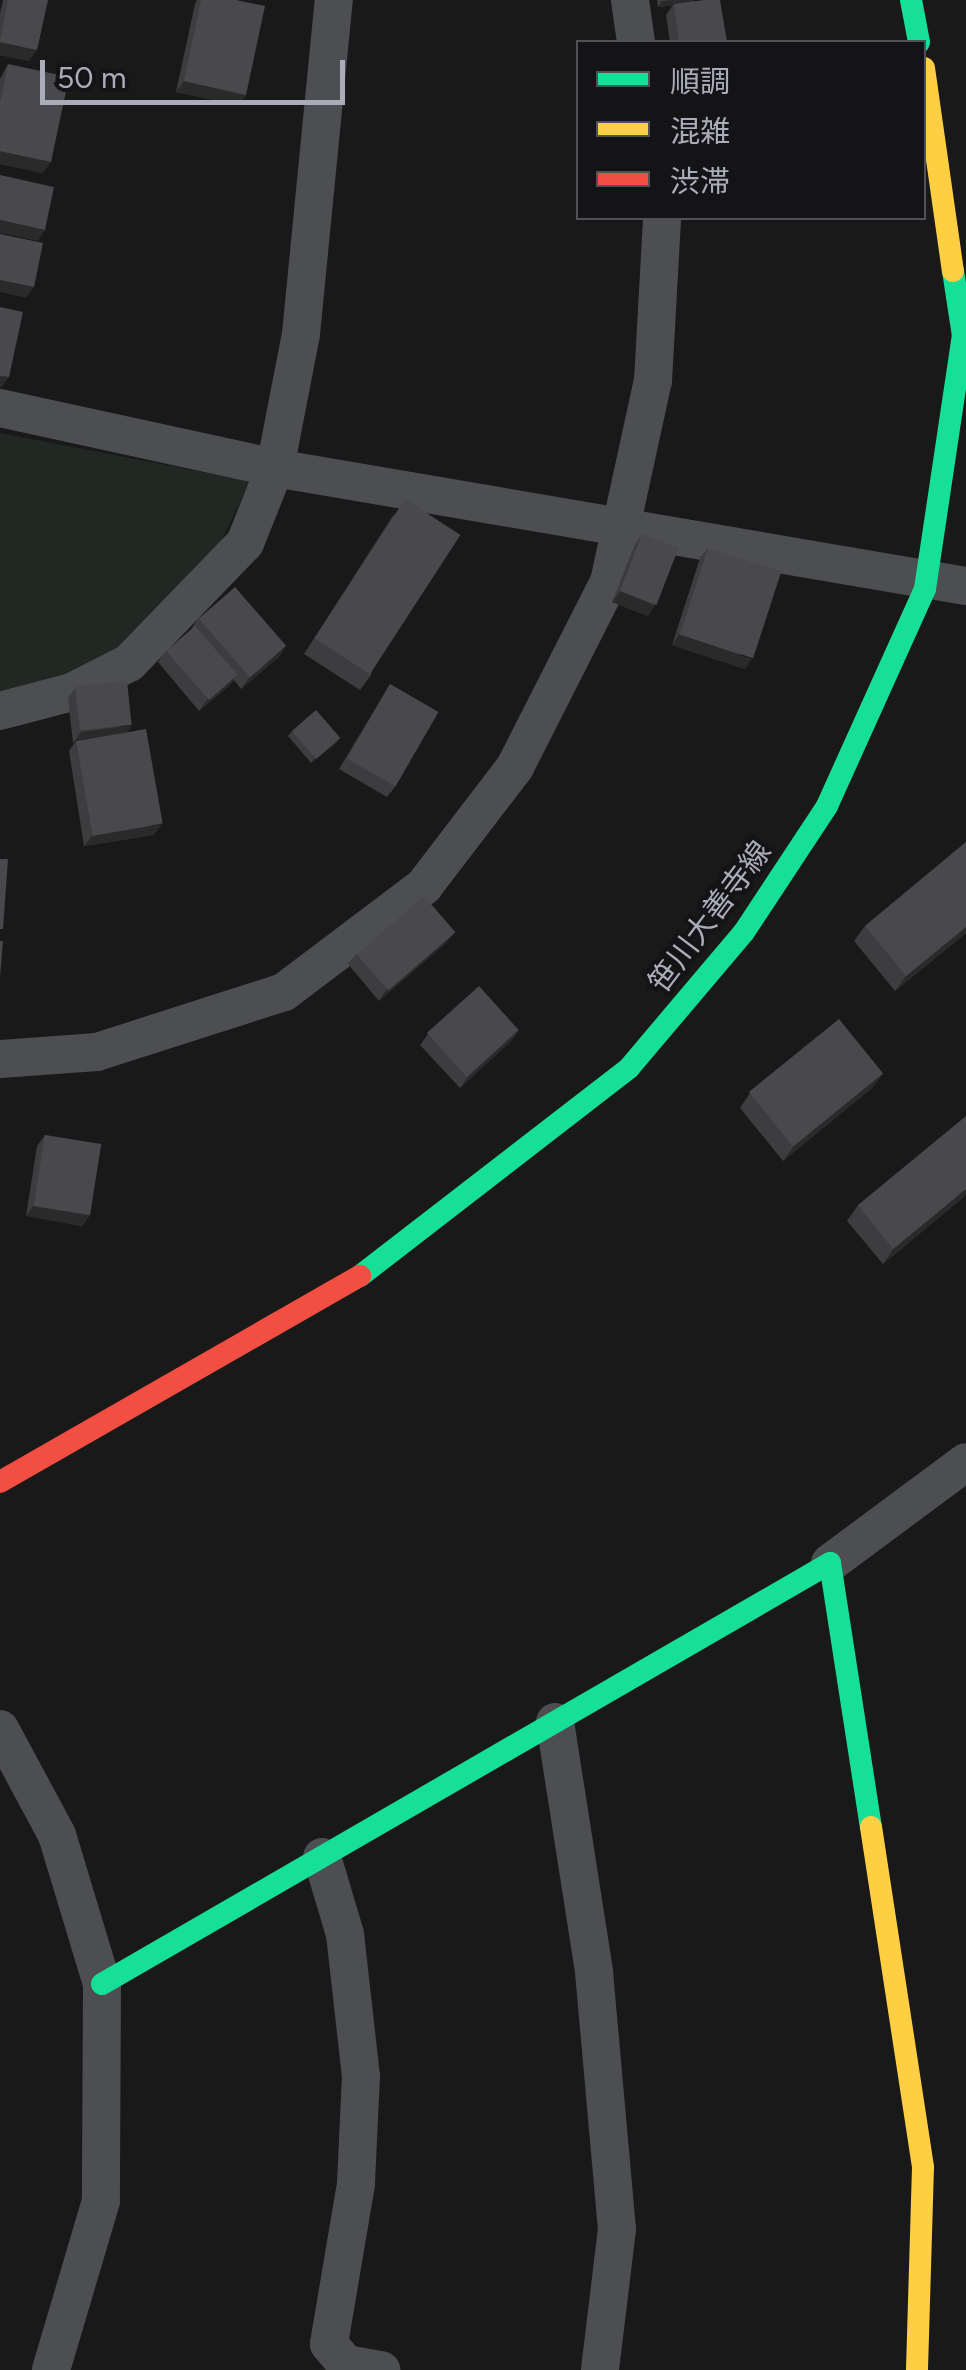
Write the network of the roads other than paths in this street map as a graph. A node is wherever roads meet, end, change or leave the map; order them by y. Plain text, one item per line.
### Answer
1 (334, 0) edge
2 (630, 0) edge
3 (911, 0) edge
4 (636, 40) edge
5 (919, 40) edge
6 (926, 82) edge
7 (662, 220) edge
8 (0, 408) edge
9 (275, 468) junction
10 (624, 530) junction
11 (928, 580) junction
12 (966, 586) edge
13 (0, 711) edge
14 (0, 1060) edge
15 (966, 1462) edge
16 (0, 1482) edge
17 (830, 1563) junction
18 (555, 1722) junction
19 (0, 1729) edge
20 (322, 1857) junction
21 (102, 1984) junction
22 (51, 2370) edge
23 (381, 2370) edge
24 (600, 2370) edge
25 (917, 2370) edge

1 - 9 street
2 - 4 street
3 - 5 street
6 - 11 street, 笹川大善寺線
7 - 10 street
8 - 9 street
9 - 10 street
9 - 13 street
10 - 11 street
10 - 14 street
11 - 12 street
11 - 16 street, 笹川大善寺線
15 - 17 street
17 - 18 street
17 - 25 street
18 - 20 street
18 - 24 street
19 - 21 street
20 - 21 street
20 - 23 street
21 - 22 street

